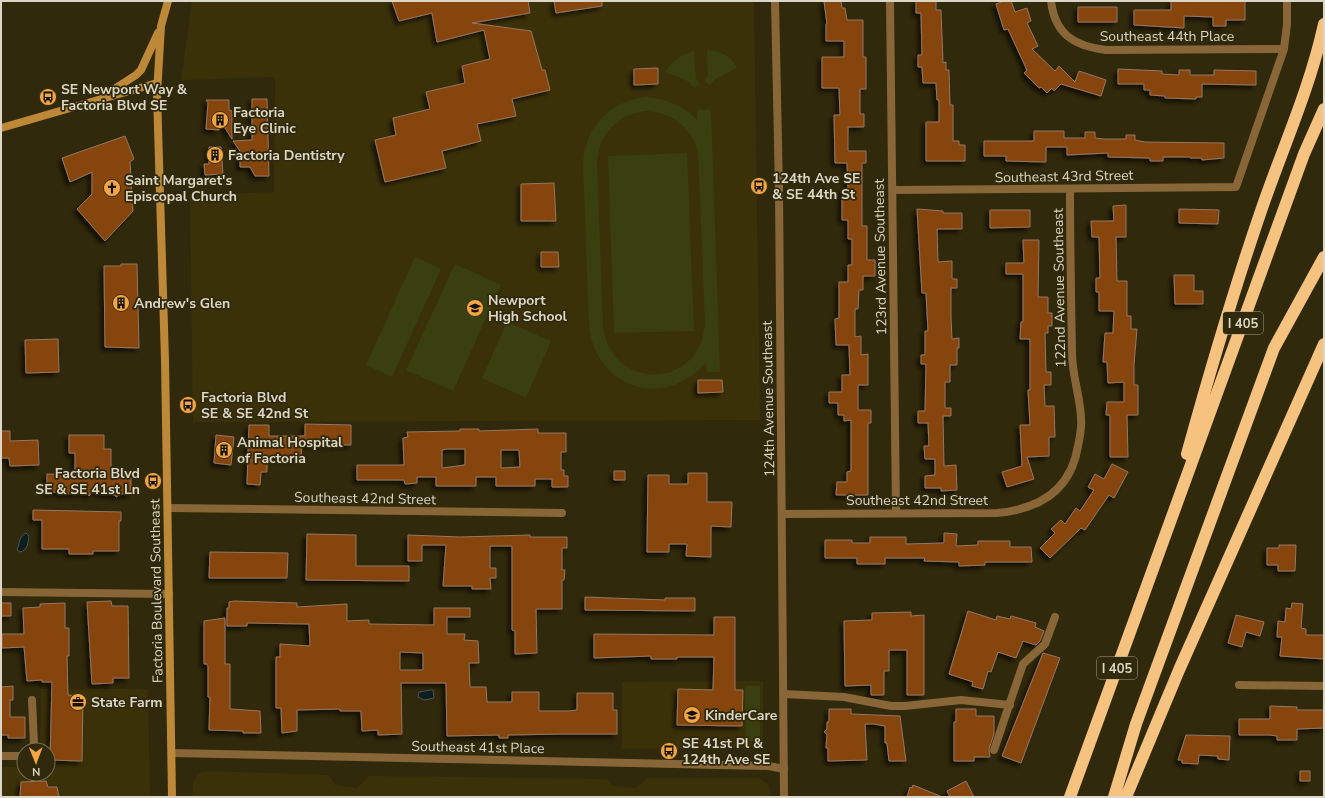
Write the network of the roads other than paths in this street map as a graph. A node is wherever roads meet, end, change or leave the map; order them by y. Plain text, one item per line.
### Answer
1 (168, 1) edge
2 (775, 1) edge
3 (890, 1) edge
4 (1051, 1) edge
5 (1286, 1) edge
6 (1324, 24) edge
7 (161, 26) junction
8 (1284, 49) junction
9 (157, 83) junction
10 (96, 101) junction
11 (1324, 109) edge
12 (1, 128) edge
13 (1070, 189) junction
14 (892, 190) junction
15 (1324, 257) edge
16 (1324, 344) edge
17 (1049, 497) joint
18 (168, 508) junction
19 (562, 513) dead end
20 (896, 513) junction
21 (782, 514) junction
22 (1164, 538) junction
23 (1, 592) edge
24 (170, 594) junction
25 (1055, 617) dead end
26 (1239, 685) dead end
27 (1324, 686) edge
28 (784, 694) junction
29 (32, 700) dead end
30 (1010, 705) junction
31 (34, 742) edge
32 (994, 750) dead end
33 (172, 753) junction
34 (1, 756) edge
35 (16, 756) edge
36 (784, 769) junction
37 (172, 797) edge
38 (784, 797) edge
39 (1070, 797) edge
40 (1114, 797) edge
41 (1126, 797) edge

1 - 7 main road, Factoria Boulevard Southeast
2 - 21 street, 124th Avenue Southeast
3 - 14 street, 123rd Avenue Southeast
4 - 8 street, Southeast 44th Place
5 - 8 street
6 - 22 highway
7 - 9 main road, Factoria Boulevard Southeast
7 - 10 main road
8 - 13 street, Southeast 43rd Street
9 - 10 main road
9 - 18 main road, Factoria Boulevard Southeast
10 - 12 main road
11 - 22 highway, I 405
13 - 14 street, Southeast 43rd Street
13 - 17 street, 122nd Avenue Southeast
14 - 20 street, 123rd Avenue Southeast
15 - 40 highway, I 405
16 - 41 highway
17 - 20 street, Southeast 42nd Street
18 - 19 street, Southeast 42nd Street
18 - 24 main road, Factoria Boulevard Southeast
20 - 21 street, Southeast 42nd Street
21 - 28 street, 124th Avenue Southeast
22 - 39 highway, I 405
23 - 24 street
24 - 33 main road, Factoria Boulevard Southeast
25 - 30 street
26 - 27 street
28 - 30 street
28 - 36 street, 124th Avenue Southeast
29 - 31 street
30 - 32 street
33 - 36 street, Southeast 41st Place
33 - 37 main road, Factoria Boulevard Southeast
34 - 35 street
36 - 38 street, 124th Avenue Southeast

